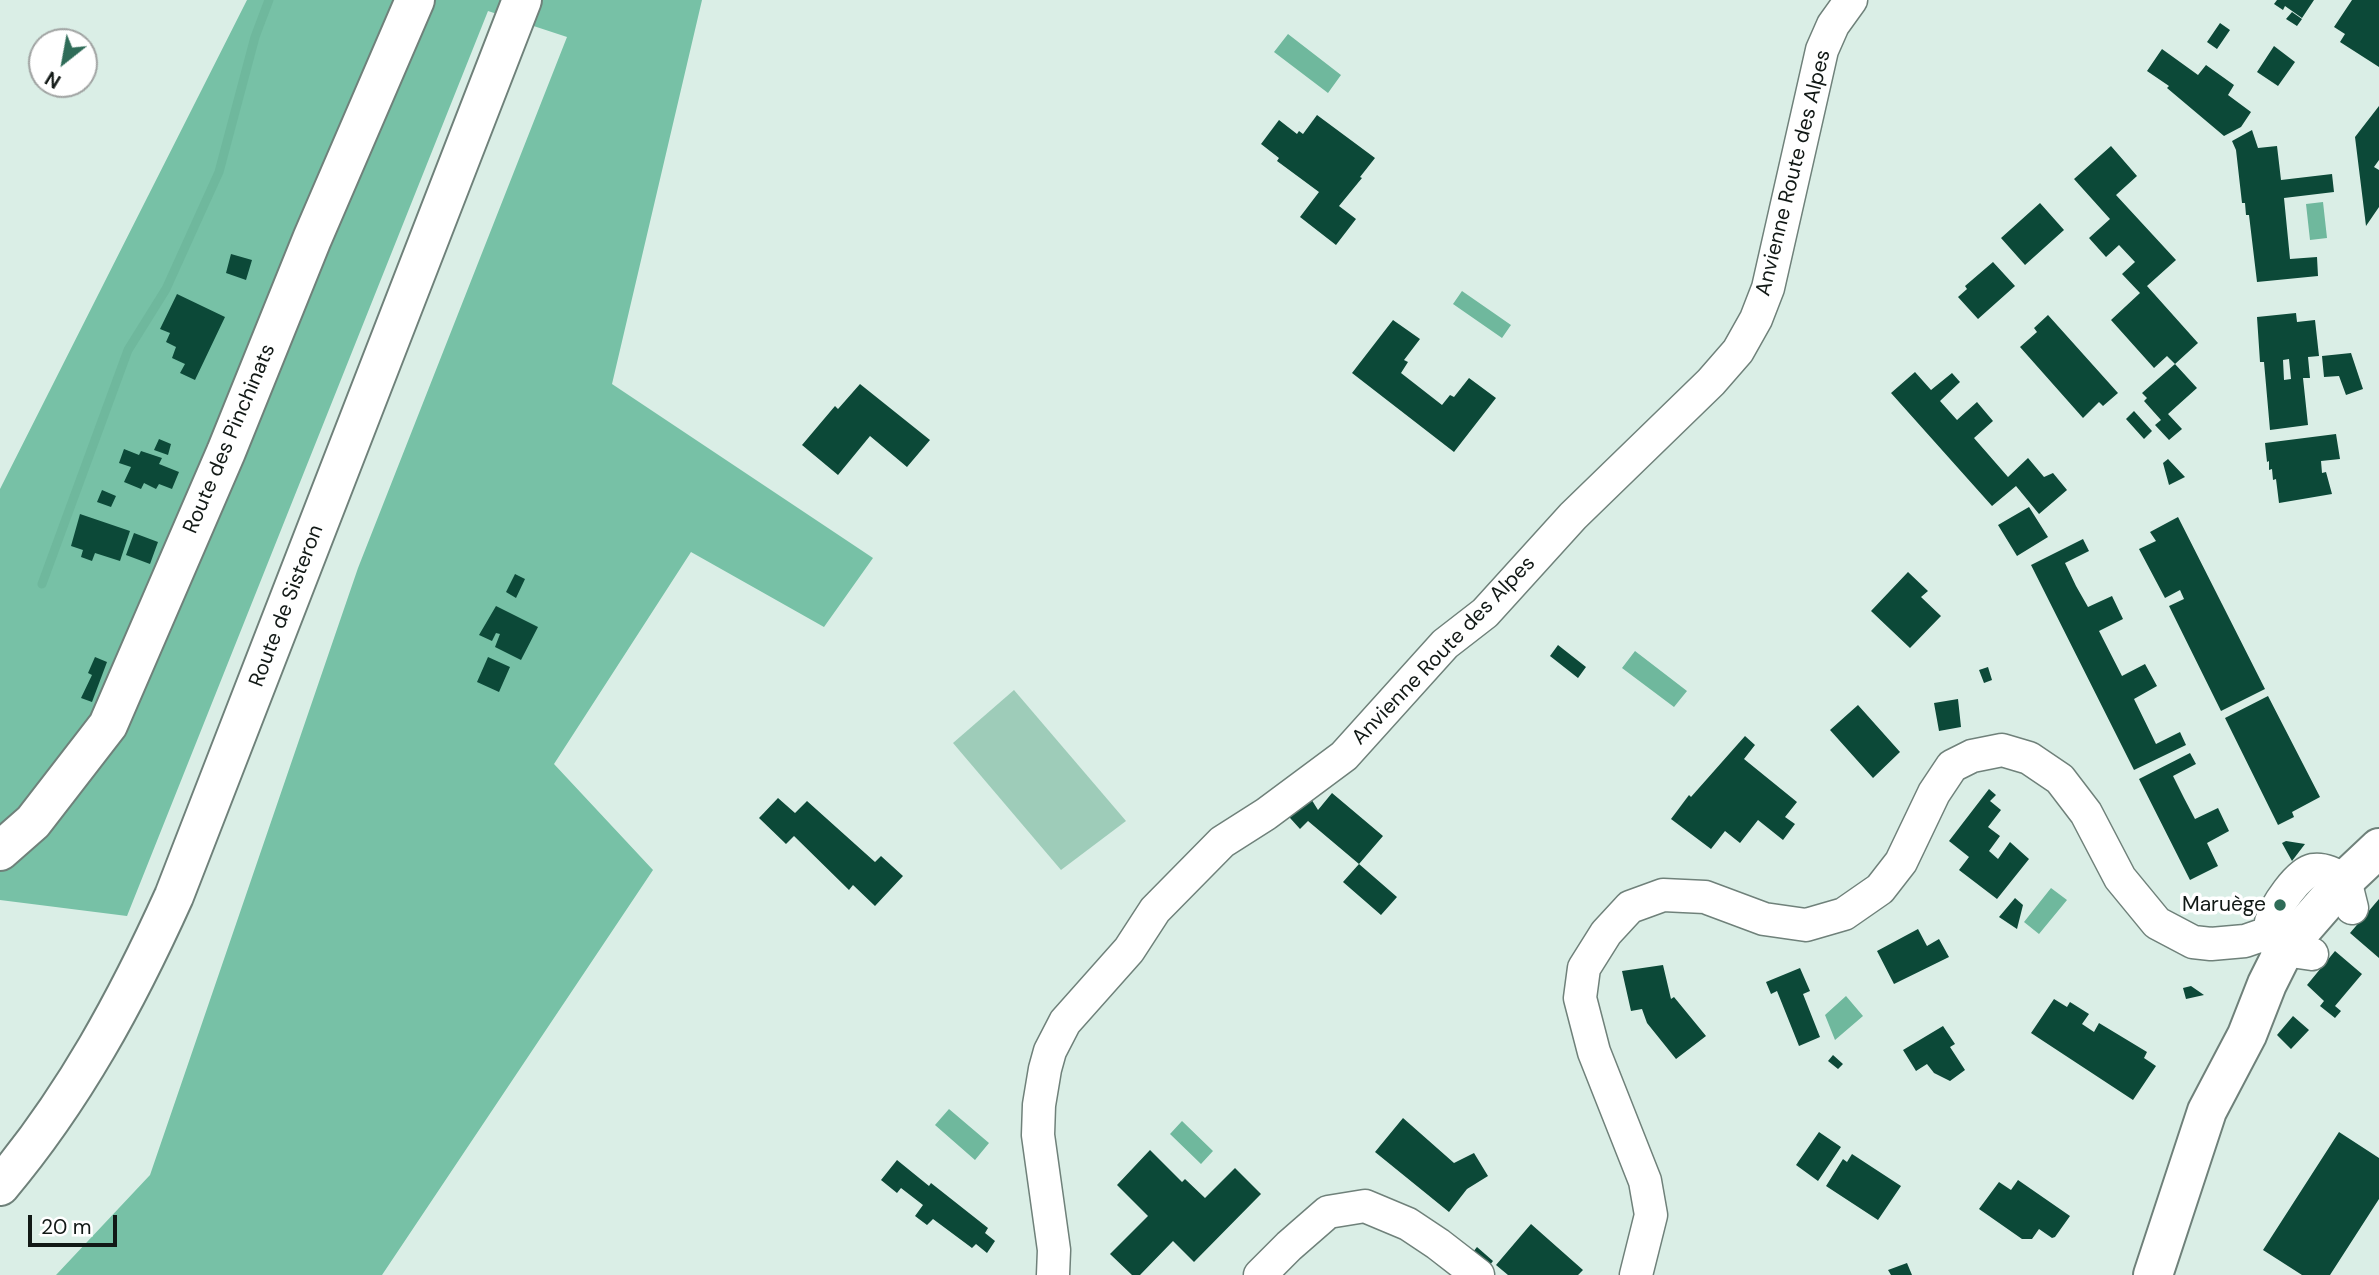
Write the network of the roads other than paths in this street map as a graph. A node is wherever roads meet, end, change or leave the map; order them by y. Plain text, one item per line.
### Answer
1 (415, 0) edge
2 (522, 0) edge
3 (1851, 0) edge
4 (2379, 848) edge
5 (0, 851) edge
6 (2359, 888) edge
7 (2289, 945) junction
8 (0, 1186) edge
9 (1053, 1275) edge
10 (1260, 1275) edge
11 (1478, 1275) edge
12 (1636, 1275) edge
13 (2153, 1275) edge

1 - 5 main road, Route des Pinchinats
2 - 8 main road, Route de Sisteron
3 - 9 street, Anvienne Route des Alpes
4 - 6 main road
6 - 7 main road
6 - 7 street
7 - 12 street
7 - 13 main road
10 - 11 street

